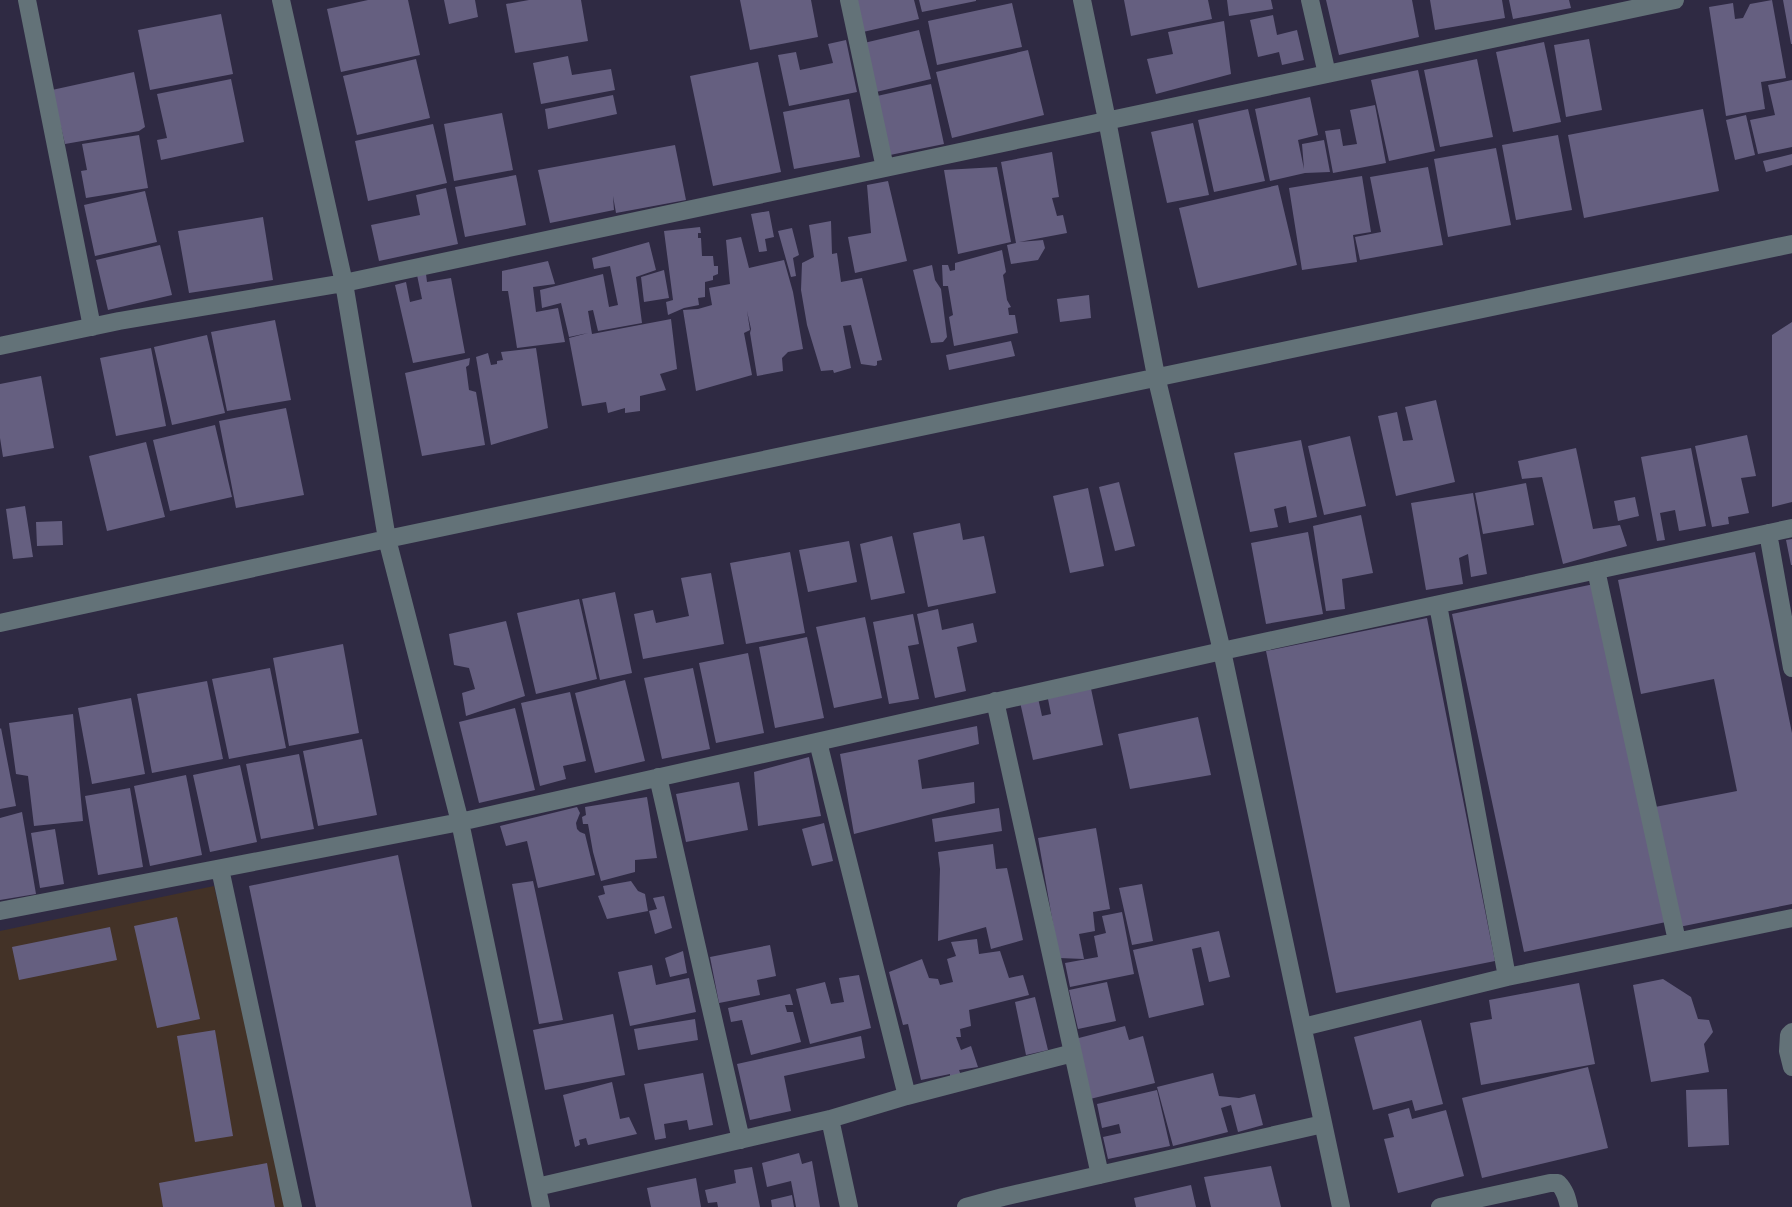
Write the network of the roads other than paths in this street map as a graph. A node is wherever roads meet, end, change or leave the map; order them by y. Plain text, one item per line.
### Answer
1 (27, 0) edge
2 (281, 0) edge
3 (849, 0) edge
4 (1082, 0) edge
5 (1310, 0) edge
6 (1675, 0) edge
7 (1327, 74) junction
8 (1107, 120) junction
9 (885, 168) junction
10 (1792, 244) edge
11 (344, 283) junction
12 (92, 327) junction
13 (0, 346) edge
14 (1156, 376) junction
15 (1792, 528) edge
16 (1768, 533) junction
17 (387, 539) junction
18 (1596, 570) junction
19 (1438, 605) junction
20 (0, 623) edge
21 (1222, 651) junction
22 (1792, 668) edge
23 (995, 701) junction
24 (818, 742) junction
25 (657, 778) junction
26 (460, 822) junction
27 (220, 869) junction
28 (0, 911) edge
29 (1792, 919) edge
30 (1677, 941) junction
31 (1507, 977) junction
32 (1303, 1027) junction
33 (1792, 1032) edge
34 (1073, 1053) junction
35 (1792, 1067) edge
36 (907, 1096) junction
37 (830, 1118) junction
38 (1323, 1124) junction
39 (741, 1140) junction
40 (1100, 1175) junction
41 (537, 1187) junction
42 (1004, 1202) edge
43 (293, 1207) edge
44 (541, 1207) edge
45 (849, 1207) edge
46 (966, 1207) edge
47 (1341, 1207) edge
48 (1440, 1207) edge
49 (1569, 1207) edge

1 - 12 street
2 - 11 street
3 - 9 street
4 - 8 street
5 - 7 street
6 - 7 street
7 - 8 street
8 - 9 street
8 - 14 street
9 - 11 street
10 - 14 street
11 - 12 street
11 - 17 street
12 - 13 street
14 - 17 street
14 - 21 street
15 - 16 street
16 - 18 street
16 - 22 street
17 - 20 street
17 - 26 street
18 - 19 street
18 - 30 street
19 - 21 street
19 - 31 street
21 - 23 street
21 - 32 street
23 - 24 street
23 - 34 street
24 - 25 street
24 - 36 street
25 - 26 street
25 - 39 street
26 - 27 street
26 - 41 street
27 - 28 street
27 - 43 street
29 - 30 street
30 - 31 street
31 - 32 street
32 - 38 street
33 - 35 street
34 - 36 street
34 - 40 street
36 - 37 street
37 - 39 street
37 - 45 street
38 - 40 street
38 - 47 street
39 - 41 street
40 - 42 street
41 - 44 street
42 - 46 street
48 - 49 street

